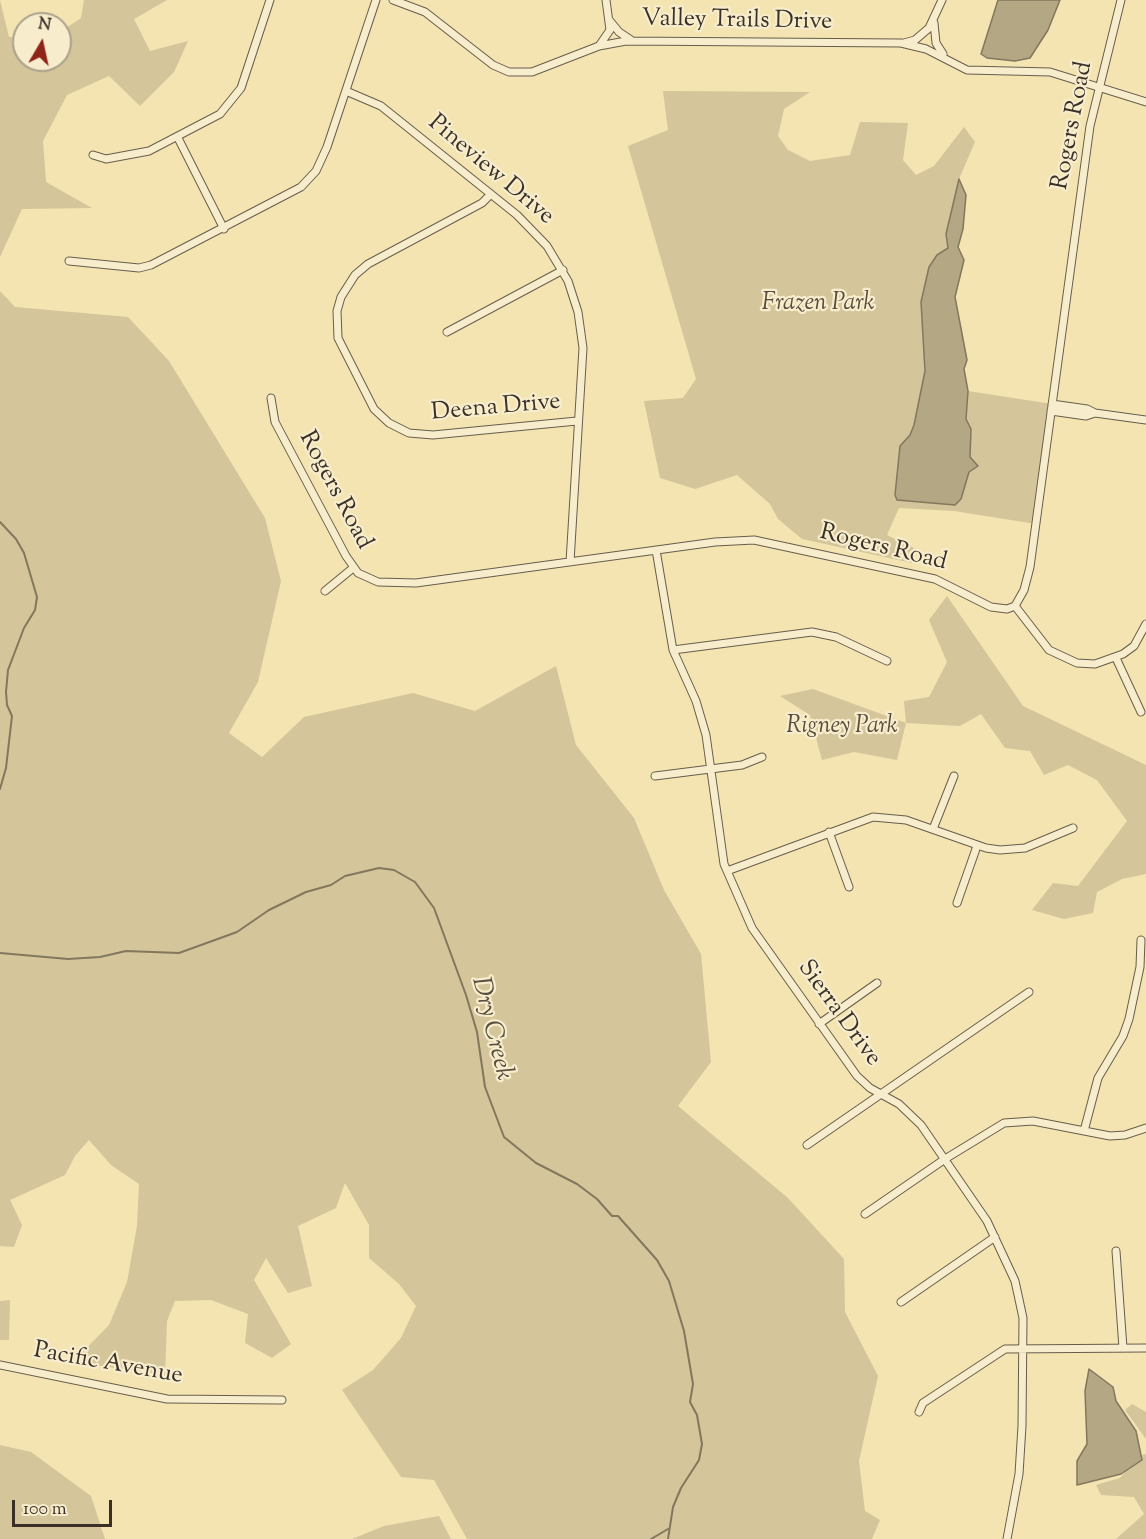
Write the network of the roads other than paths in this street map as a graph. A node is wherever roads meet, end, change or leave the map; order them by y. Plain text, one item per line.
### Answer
1 (270, 0) edge
2 (376, 0) edge
3 (393, 0) edge
4 (606, 0) edge
5 (942, 0) edge
6 (1121, 0) edge
7 (934, 20) junction
8 (610, 21) junction
9 (631, 40) junction
10 (902, 43) junction
11 (599, 46) junction
12 (946, 58) junction
13 (1099, 89) junction
14 (346, 91) junction
15 (1146, 102) edge
16 (178, 138) junction
17 (93, 155) dead end
18 (491, 194) junction
19 (224, 229) junction
20 (69, 261) dead end
21 (563, 270) junction
22 (447, 332) dead end
23 (270, 398) dead end
24 (1052, 408) junction
25 (1146, 420) edge
26 (577, 421) junction
27 (656, 550) junction
28 (570, 562) junction
29 (353, 568) junction
30 (325, 591) dead end
31 (1015, 606) junction
32 (1146, 624) edge
33 (673, 650) junction
34 (1116, 658) junction
35 (887, 661) dead end
36 (1141, 712) dead end
37 (762, 757) dead end
38 (710, 770) junction
39 (655, 776) dead end
40 (954, 776) dead end
41 (1073, 828) dead end
42 (933, 829) junction
43 (829, 832) junction
44 (977, 846) junction
45 (727, 871) junction
46 (849, 887) dead end
47 (957, 903) dead end
48 (1141, 940) dead end
49 (877, 983) dead end
50 (1029, 992) dead end
51 (819, 1024) junction
52 (879, 1093) junction
53 (1146, 1128) edge
54 (1084, 1131) junction
55 (807, 1145) dead end
56 (945, 1159) junction
57 (865, 1214) dead end
58 (995, 1237) junction
59 (1116, 1251) dead end
60 (901, 1302) dead end
61 (1123, 1348) junction
62 (1146, 1348) edge
63 (1022, 1349) junction
64 (0, 1365) edge
65 (282, 1400) dead end
66 (919, 1412) dead end
67 (1007, 1539) edge

1 - 16 street
2 - 14 street
3 - 11 street, Valley Trails Drive
4 - 8 street
5 - 7 street
6 - 13 street, Rogers Road
7 - 10 street
7 - 12 street
8 - 9 street
8 - 11 street
9 - 10 street, Valley Trails Drive
9 - 11 street, Valley Trails Drive
10 - 12 street, Valley Trails Drive
12 - 13 street, Valley Trails Drive
13 - 15 street, Valley Trails Drive
13 - 24 street, Rogers Road
14 - 18 street, Pineview Drive
14 - 19 street
16 - 17 street
16 - 19 street
18 - 21 street, Pineview Drive
18 - 26 street, Deena Drive
19 - 20 street
21 - 22 street
21 - 26 street, Pineview Drive
23 - 29 street, Rogers Road
24 - 25 street
24 - 31 street, Rogers Road
26 - 28 street, Pineview Drive
27 - 28 street, Rogers Road
27 - 31 street, Rogers Road
27 - 33 street, Sierra Drive
28 - 29 street, Rogers Road
29 - 30 street
31 - 34 street
32 - 34 street
33 - 35 street
33 - 38 street, Sierra Drive
34 - 36 street
37 - 38 street
38 - 39 street
38 - 45 street, Sierra Drive
40 - 42 street
41 - 44 street
42 - 43 street
42 - 44 street
43 - 45 street
43 - 46 street
44 - 47 street
45 - 51 street, Sierra Drive
48 - 54 street
49 - 51 street
50 - 52 street
51 - 52 street, Sierra Drive
52 - 55 street
52 - 56 street, Sierra Drive
53 - 54 street
54 - 56 street
56 - 57 street
56 - 58 street, Sierra Drive
58 - 60 street
58 - 63 street, Sierra Drive
59 - 61 street
61 - 62 street
61 - 63 street
63 - 66 street
63 - 67 street, Sierra Drive
64 - 65 street, Pacific Avenue

